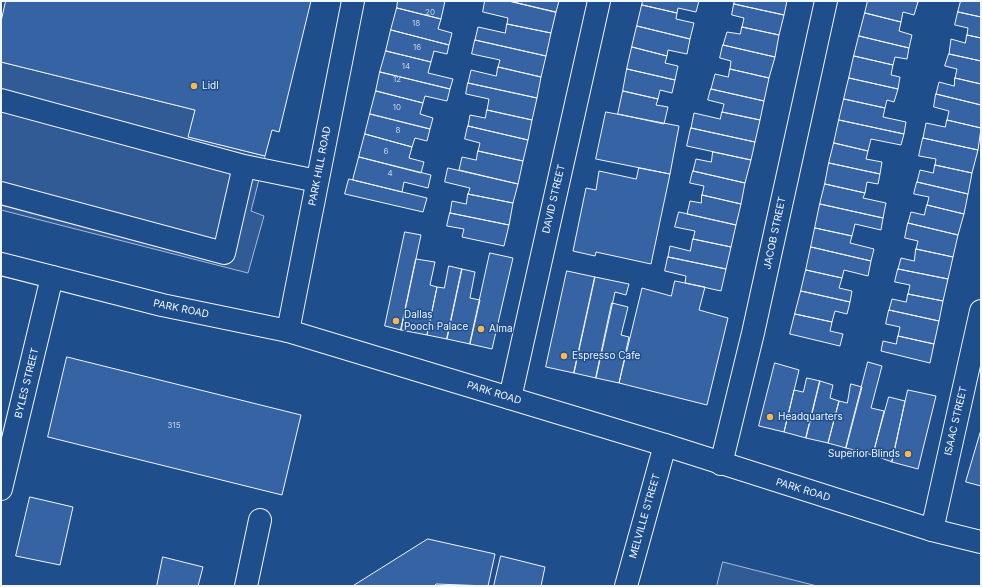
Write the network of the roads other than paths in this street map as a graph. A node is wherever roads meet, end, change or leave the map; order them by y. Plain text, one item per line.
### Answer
1 (353, 1) edge
2 (599, 1) edge
3 (826, 1) edge
4 (1, 100) edge
5 (244, 166) junction
6 (317, 181) junction
7 (1, 193) edge
8 (1, 264) edge
9 (52, 277) junction
10 (981, 311) edge
11 (288, 331) junction
12 (510, 398) junction
13 (665, 445) junction
14 (721, 464) junction
15 (1, 488) edge
16 (260, 520) dead end
17 (932, 530) junction
18 (981, 542) edge
19 (246, 586) edge
20 (626, 586) edge

1 - 6 main road, PARK HILL ROAD
2 - 12 main road, DAVID STREET
3 - 14 main road, JACOB STREET
4 - 5 main road
5 - 6 main road
5 - 7 main road
6 - 11 main road, PARK HILL ROAD
8 - 9 main road, PARK ROAD
9 - 11 main road, PARK ROAD
9 - 15 main road, BYLES STREET
10 - 17 main road, ISAAC STREET
11 - 12 main road, PARK ROAD
12 - 13 main road, PARK ROAD
13 - 14 main road, PARK ROAD
13 - 20 main road, MELVILLE STREET
14 - 17 main road, PARK ROAD
16 - 19 main road
17 - 18 main road, PARK ROAD

